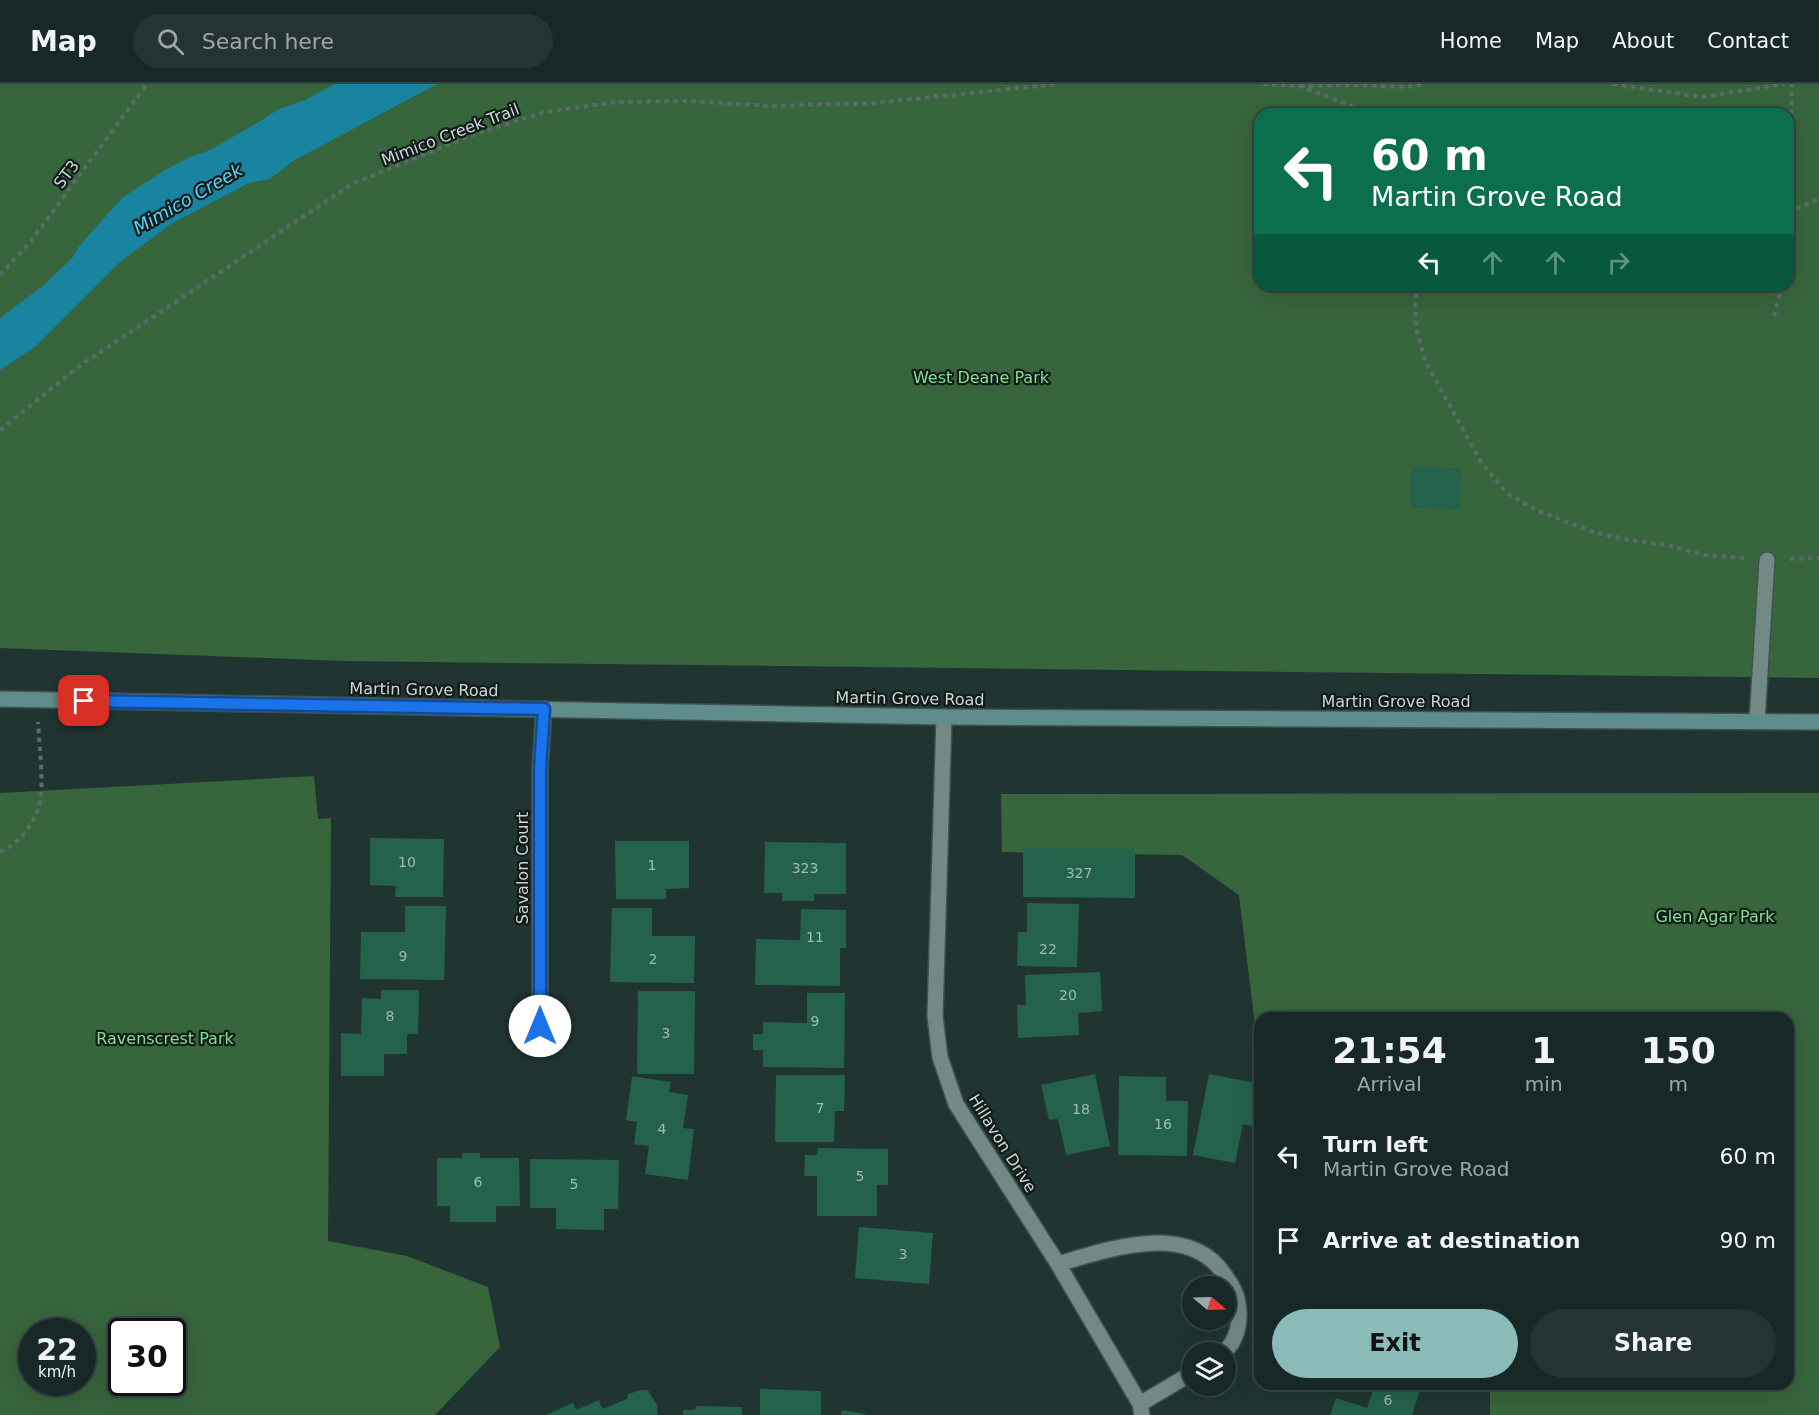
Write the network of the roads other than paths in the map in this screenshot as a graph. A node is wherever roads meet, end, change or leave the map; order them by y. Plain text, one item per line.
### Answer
1 (1767, 560) road end
2 (0, 699) edge
3 (544, 709) junction
4 (944, 717) junction
5 (1757, 721) junction
6 (1819, 722) edge
7 (540, 1026) dead end
8 (1058, 1264) junction
9 (1231, 1342) edge
10 (1182, 1380) edge
11 (1141, 1409) edge

1 - 5 street
2 - 3 main road, Martin Grove Road
3 - 4 main road, Martin Grove Road
3 - 7 street, Savalon Court
4 - 5 main road, Martin Grove Road
4 - 8 street, Hillavon Drive
5 - 6 main road, Martin Grove Road
8 - 9 street
8 - 11 street, Hillavon Drive
10 - 11 street

